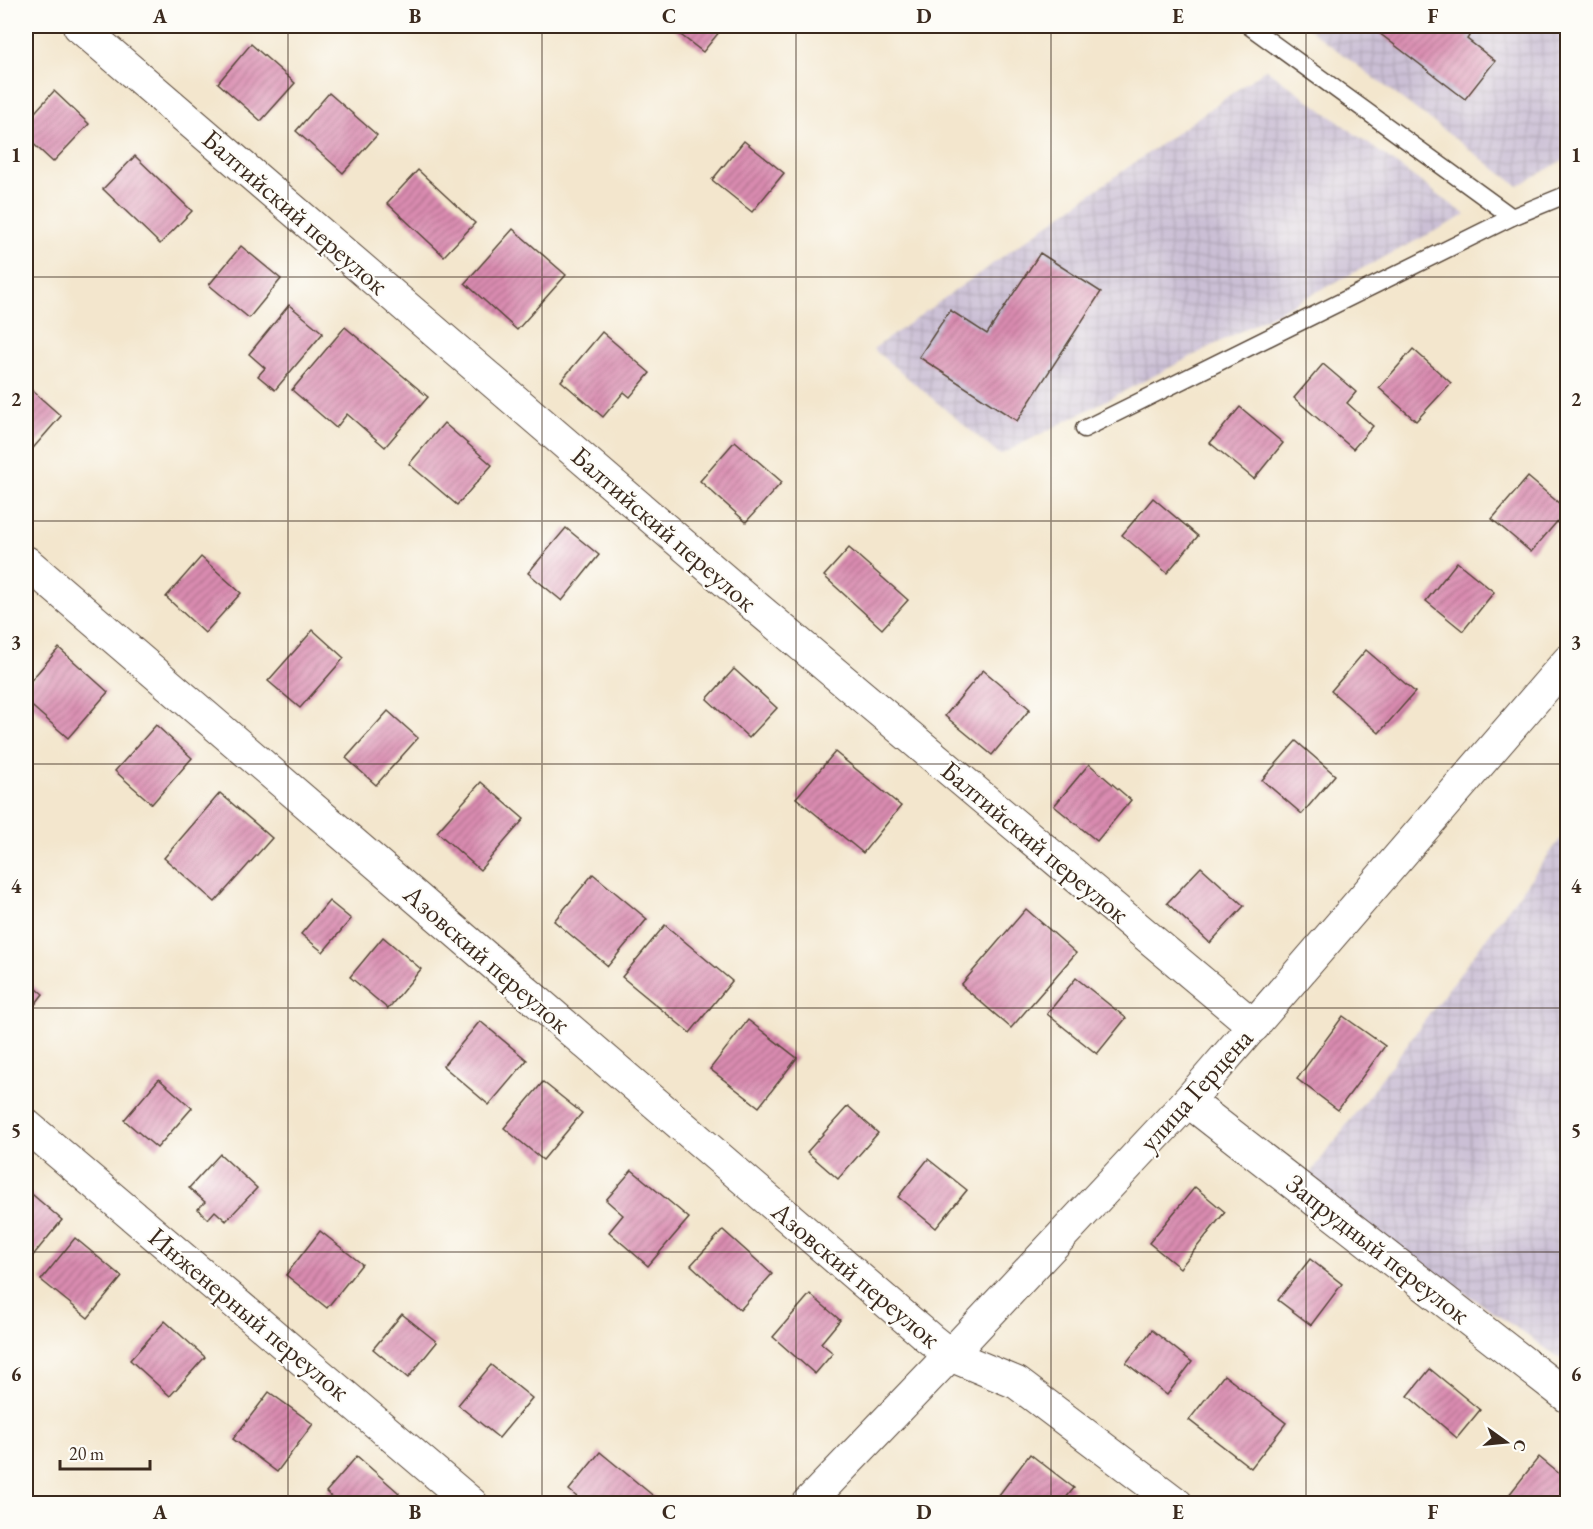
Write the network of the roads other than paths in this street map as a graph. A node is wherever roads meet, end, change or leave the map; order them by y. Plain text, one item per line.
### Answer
1 (79, 26) edge
2 (1249, 26) edge
3 (1568, 194) edge
4 (1512, 217) junction
5 (1084, 429) dead end
6 (26, 562) edge
7 (1568, 661) edge
8 (1254, 1026) junction
9 (1188, 1101) junction
10 (26, 1125) edge
11 (950, 1355) junction
12 (1568, 1397) edge
13 (472, 1503) edge
14 (807, 1503) edge
15 (1177, 1503) edge

1 - 8 street, Балтийский переулок
2 - 4 lane
3 - 4 lane
4 - 5 lane
6 - 11 street, Азовский переулок
7 - 8 street, улица Герцена
8 - 9 street, улица Герцена
9 - 11 street, улица Герцена
9 - 12 street, Запрудный переулок
10 - 13 street, Инженерный переулок
11 - 14 street, улица Герцена
11 - 15 street

